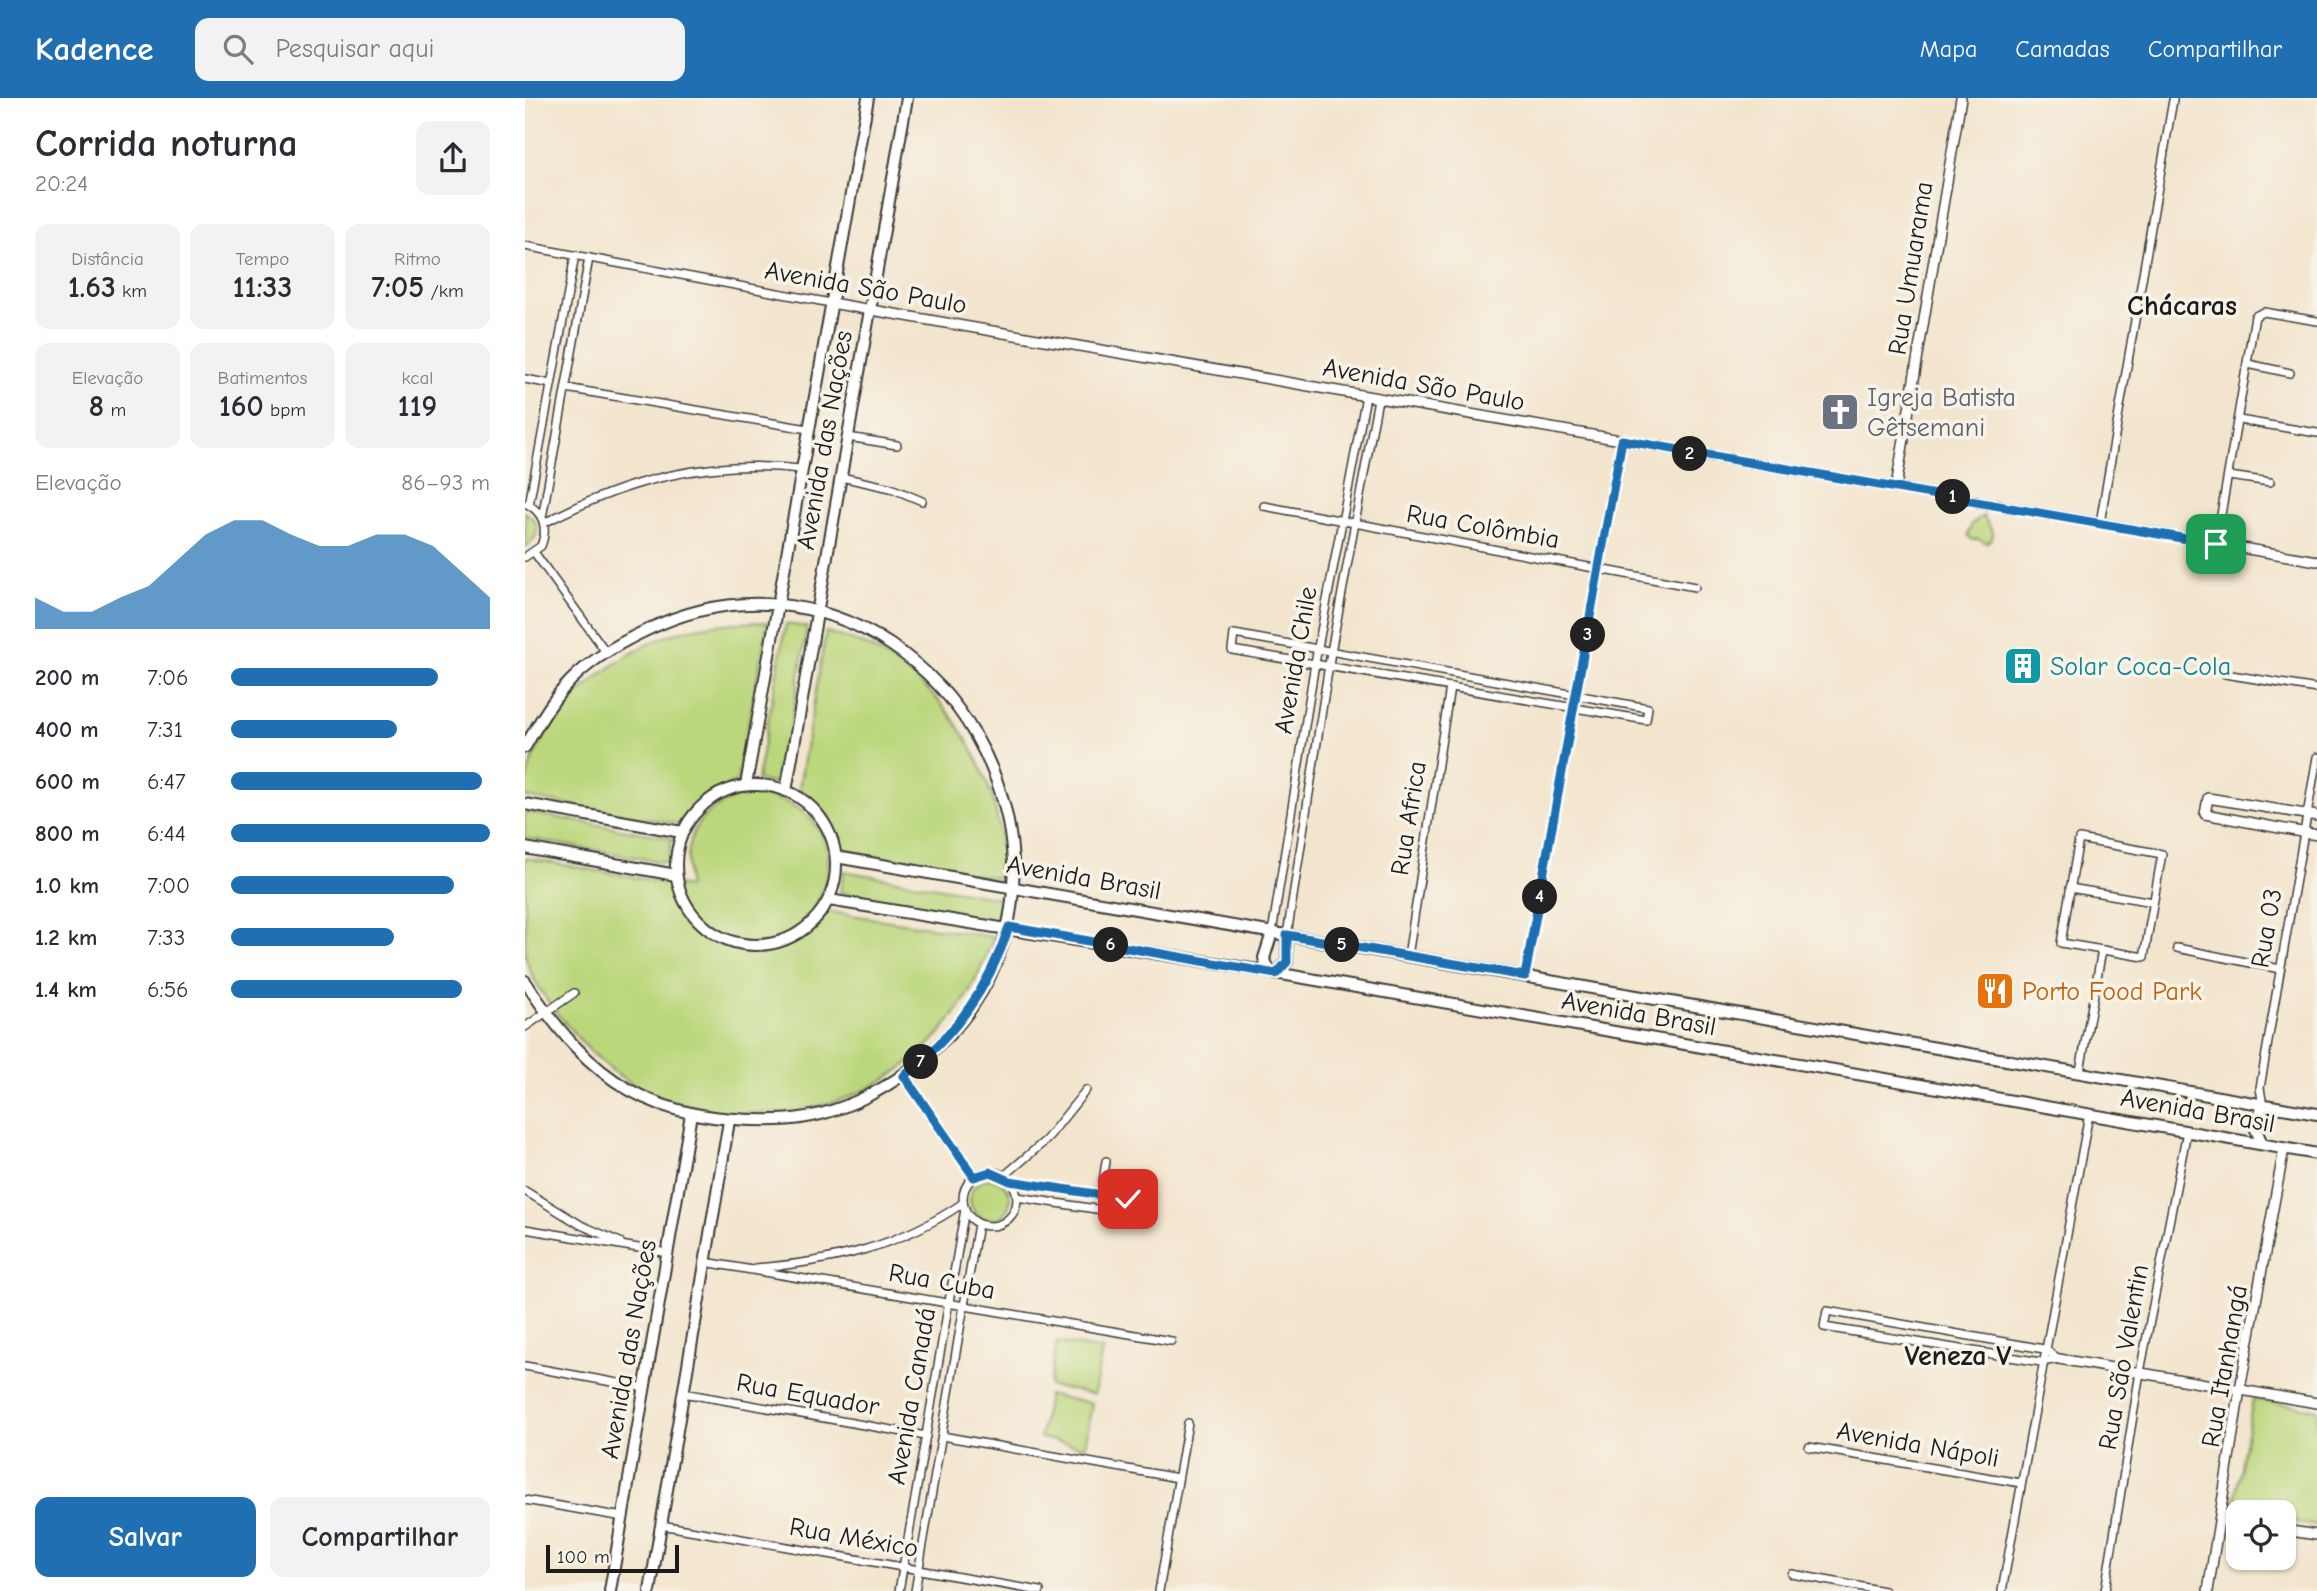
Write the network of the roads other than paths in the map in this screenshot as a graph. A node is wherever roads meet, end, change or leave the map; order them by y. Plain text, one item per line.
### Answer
1 (868, 98) edge
2 (907, 98) edge
3 (1961, 98) edge
4 (2173, 100) dead end
5 (525, 246) edge
6 (575, 255) junction
7 (589, 258) junction
8 (831, 303) junction
9 (870, 310) junction
10 (2317, 321) edge
11 (2248, 364) junction
12 (2290, 373) dead end
13 (525, 379) edge
14 (551, 384) junction
15 (566, 388) junction
16 (1366, 396) junction
17 (1378, 399) junction
18 (2239, 420) junction
19 (808, 429) junction
20 (2317, 433) edge
21 (848, 437) junction
22 (1622, 440) junction
23 (897, 445) dead end
24 (801, 469) junction
25 (2229, 476) junction
26 (841, 477) junction
27 (2270, 482) dead end
28 (1896, 487) junction
29 (922, 501) dead end
30 (527, 504) edge
31 (1264, 506) dead end
32 (543, 521) junction
33 (1341, 521) junction
34 (1353, 523) junction
35 (2101, 523) junction
36 (2216, 544) junction
37 (534, 552) junction
38 (525, 557) edge
39 (2317, 561) edge
40 (1600, 569) junction
41 (1695, 587) dead end
42 (779, 606) junction
43 (817, 613) junction
44 (1317, 650) junction
45 (606, 652) junction
46 (1331, 652) junction
47 (1315, 663) junction
48 (1329, 666) junction
49 (2225, 674) dead end
50 (1450, 687) junction
51 (2317, 689) edge
52 (1577, 695) junction
53 (1575, 708) junction
54 (525, 747) edge
55 (2317, 757) edge
56 (746, 785) junction
57 (786, 791) junction
58 (525, 804) edge
59 (2312, 816) edge
60 (682, 832) junction
61 (2304, 832) junction
62 (2317, 835) edge
63 (525, 848) edge
64 (836, 857) junction
65 (676, 876) junction
66 (1015, 888) junction
67 (2070, 888) junction
68 (829, 900) junction
69 (2153, 902) junction
70 (1009, 927) junction
71 (1272, 933) junction
72 (1287, 935) junction
73 (2177, 948) dead end
74 (2102, 950) junction
75 (1408, 956) junction
76 (2280, 969) junction
77 (1273, 973) junction
78 (1525, 976) junction
79 (525, 981) edge
80 (574, 993) dead end
81 (545, 1012) junction
82 (525, 1027) edge
83 (2080, 1071) junction
84 (904, 1076) junction
85 (1086, 1090) dead end
86 (2263, 1106) junction
87 (691, 1114) junction
88 (2089, 1114) junction
89 (2317, 1114) edge
90 (729, 1121) junction
91 (2187, 1131) junction
92 (2262, 1144) junction
93 (2284, 1149) junction
94 (2317, 1154) edge
95 (1106, 1161) dead end
96 (974, 1177) junction
97 (1007, 1178) junction
98 (525, 1191) edge
99 (1101, 1195) junction
100 (1017, 1197) junction
101 (1128, 1199) dead end
102 (964, 1206) junction
103 (1122, 1213) dead end
104 (978, 1224) junction
105 (525, 1229) edge
106 (631, 1247) junction
107 (668, 1253) junction
108 (705, 1262) junction
109 (744, 1269) junction
110 (949, 1304) junction
111 (964, 1306) junction
112 (1171, 1341) dead end
113 (2044, 1349) junction
114 (2059, 1359) junction
115 (2041, 1362) junction
116 (525, 1366) edge
117 (2140, 1372) junction
118 (645, 1388) junction
119 (2240, 1389) junction
120 (683, 1393) junction
121 (2317, 1403) edge
122 (1188, 1423) dead end
123 (926, 1436) junction
124 (941, 1436) junction
125 (1809, 1447) dead end
126 (1178, 1478) junction
127 (2021, 1483) junction
128 (525, 1500) edge
129 (623, 1517) junction
130 (2221, 1519) junction
131 (2226, 1520) edge
132 (661, 1525) junction
133 (2296, 1532) edge
134 (2317, 1535) edge
135 (903, 1567) junction
136 (918, 1570) junction
137 (1792, 1574) dead end
138 (610, 1591) edge
139 (650, 1591) edge
140 (899, 1591) edge
141 (915, 1591) edge
142 (1040, 1591) edge
143 (1159, 1591) edge
144 (1884, 1591) edge
145 (2002, 1591) edge
146 (2105, 1591) edge
147 (2208, 1591) edge

1 - 8 main road, Avenida das Nações
2 - 9 main road, Avenida das Nações
3 - 28 street, Rua Umuarama
4 - 35 street
5 - 6 street, Avenida São Paulo
6 - 7 street, Avenida São Paulo
6 - 14 street
7 - 8 street, Avenida São Paulo
7 - 15 street
8 - 9 street, Avenida São Paulo
8 - 19 main road, Avenida das Nações
9 - 16 street, Avenida São Paulo
9 - 21 main road, Avenida das Nações
10 - 11 street
11 - 12 street
11 - 18 street
13 - 14 street
14 - 30 street
15 - 19 street
15 - 32 street
16 - 17 street, Avenida São Paulo
16 - 33 street, Avenida Chile
17 - 22 street, Avenida São Paulo
17 - 34 street, Avenida Chile
18 - 20 street
18 - 25 street
19 - 24 main road, Avenida das Nações
21 - 23 street
21 - 26 main road, Avenida das Nações
22 - 28 street, Avenida São Paulo
22 - 40 street
24 - 32 street
24 - 42 main road, Avenida das Nações
25 - 27 street
25 - 36 street
26 - 29 street
26 - 43 main road, Avenida das Nações
28 - 35 street, Avenida São Paulo
30 - 32 street
31 - 33 street, Rua Colômbia
32 - 37 street
33 - 34 street, Rua Colômbia
33 - 44 street, Avenida Chile
34 - 40 street, Rua Colômbia
34 - 46 street, Avenida Chile
35 - 36 street, Avenida São Paulo
36 - 39 street, Avenida São Paulo
37 - 38 street
37 - 45 street
40 - 41 street, Rua Colômbia
40 - 52 street
42 - 43 main road
42 - 45 main road
42 - 56 main road, Avenida das Nações
43 - 57 main road, Avenida das Nações
43 - 66 main road
44 - 46 street
44 - 47 street, Avenida Chile
44 - 47 street
45 - 54 main road
46 - 48 street, Avenida Chile
46 - 52 street
47 - 48 street
47 - 71 street, Avenida Chile
48 - 50 street
48 - 72 street, Avenida Chile
49 - 51 street
50 - 53 street
50 - 75 street, Rua Africa
52 - 53 street
52 - 53 street
53 - 78 street
55 - 59 street, Rua 03
56 - 57 main road
56 - 60 main road
57 - 64 main road
58 - 60 main road
59 - 61 street, Rua 03
59 - 61 street
60 - 65 main road
61 - 62 street
61 - 76 street, Rua 03
63 - 65 main road
64 - 66 main road, Avenida Brasil
64 - 68 main road
65 - 68 main road
66 - 70 main road
66 - 71 main road, Avenida Brasil
67 - 69 street
67 - 69 street
67 - 74 street
68 - 70 main road, Avenida Brasil
69 - 74 street
70 - 77 main road, Avenida Brasil
70 - 84 main road
71 - 72 main road, Avenida Brasil
71 - 77 main road
72 - 75 main road, Avenida Brasil
72 - 77 main road
73 - 76 street
74 - 83 street
75 - 78 main road, Avenida Brasil
76 - 86 street, Rua 03
77 - 88 main road, Avenida Brasil
78 - 83 main road, Avenida Brasil
79 - 81 main road
80 - 81 street
81 - 82 street
81 - 87 main road
83 - 86 main road, Avenida Brasil
84 - 90 main road
84 - 96 street
85 - 97 street
86 - 89 main road, Avenida Brasil
86 - 92 main road
87 - 90 main road
87 - 107 main road, Avenida das Nações
88 - 91 main road, Avenida Brasil
88 - 113 street
90 - 108 main road
91 - 92 main road, Avenida Brasil
91 - 117 street, Rua São Valentin
92 - 93 main road, Avenida Brasil
93 - 94 main road, Avenida Brasil
93 - 119 street, Rua Itanhangá
95 - 99 street
96 - 97 street
96 - 102 street
97 - 99 street
97 - 100 street
98 - 106 street
99 - 101 street
100 - 103 street
100 - 104 street
102 - 104 street
102 - 109 street
102 - 110 street, Avenida Canadá
104 - 111 street, Avenida Canadá
105 - 106 street
106 - 107 street
107 - 118 main road, Avenida das Nações
108 - 109 street, Rua Cuba
108 - 120 main road
109 - 110 street, Rua Cuba
110 - 111 street, Rua Cuba
110 - 123 street, Avenida Canadá
111 - 112 street, Rua Cuba
111 - 124 street, Avenida Canadá
113 - 114 street
113 - 115 street
113 - 115 street
114 - 115 street
114 - 117 street
115 - 127 street
116 - 118 street
117 - 119 street
117 - 146 street, Rua São Valentin
118 - 129 main road, Avenida das Nações
119 - 121 street
119 - 130 street, Rua Itanhangá
120 - 123 street, Rua Equador
120 - 132 main road
122 - 126 street
123 - 135 street, Avenida Canadá
124 - 126 street
124 - 136 street, Avenida Canadá
125 - 127 street, Avenida Nápoli
126 - 143 street
127 - 145 street
128 - 129 street
129 - 138 main road, Avenida das Nações
130 - 131 street
130 - 147 street, Rua Itanhangá
132 - 135 street, Rua México
132 - 139 main road
133 - 134 street
135 - 136 street, Rua México
135 - 140 street, Avenida Canadá
136 - 141 street, Avenida Canadá
136 - 142 street, Rua México
137 - 144 street

